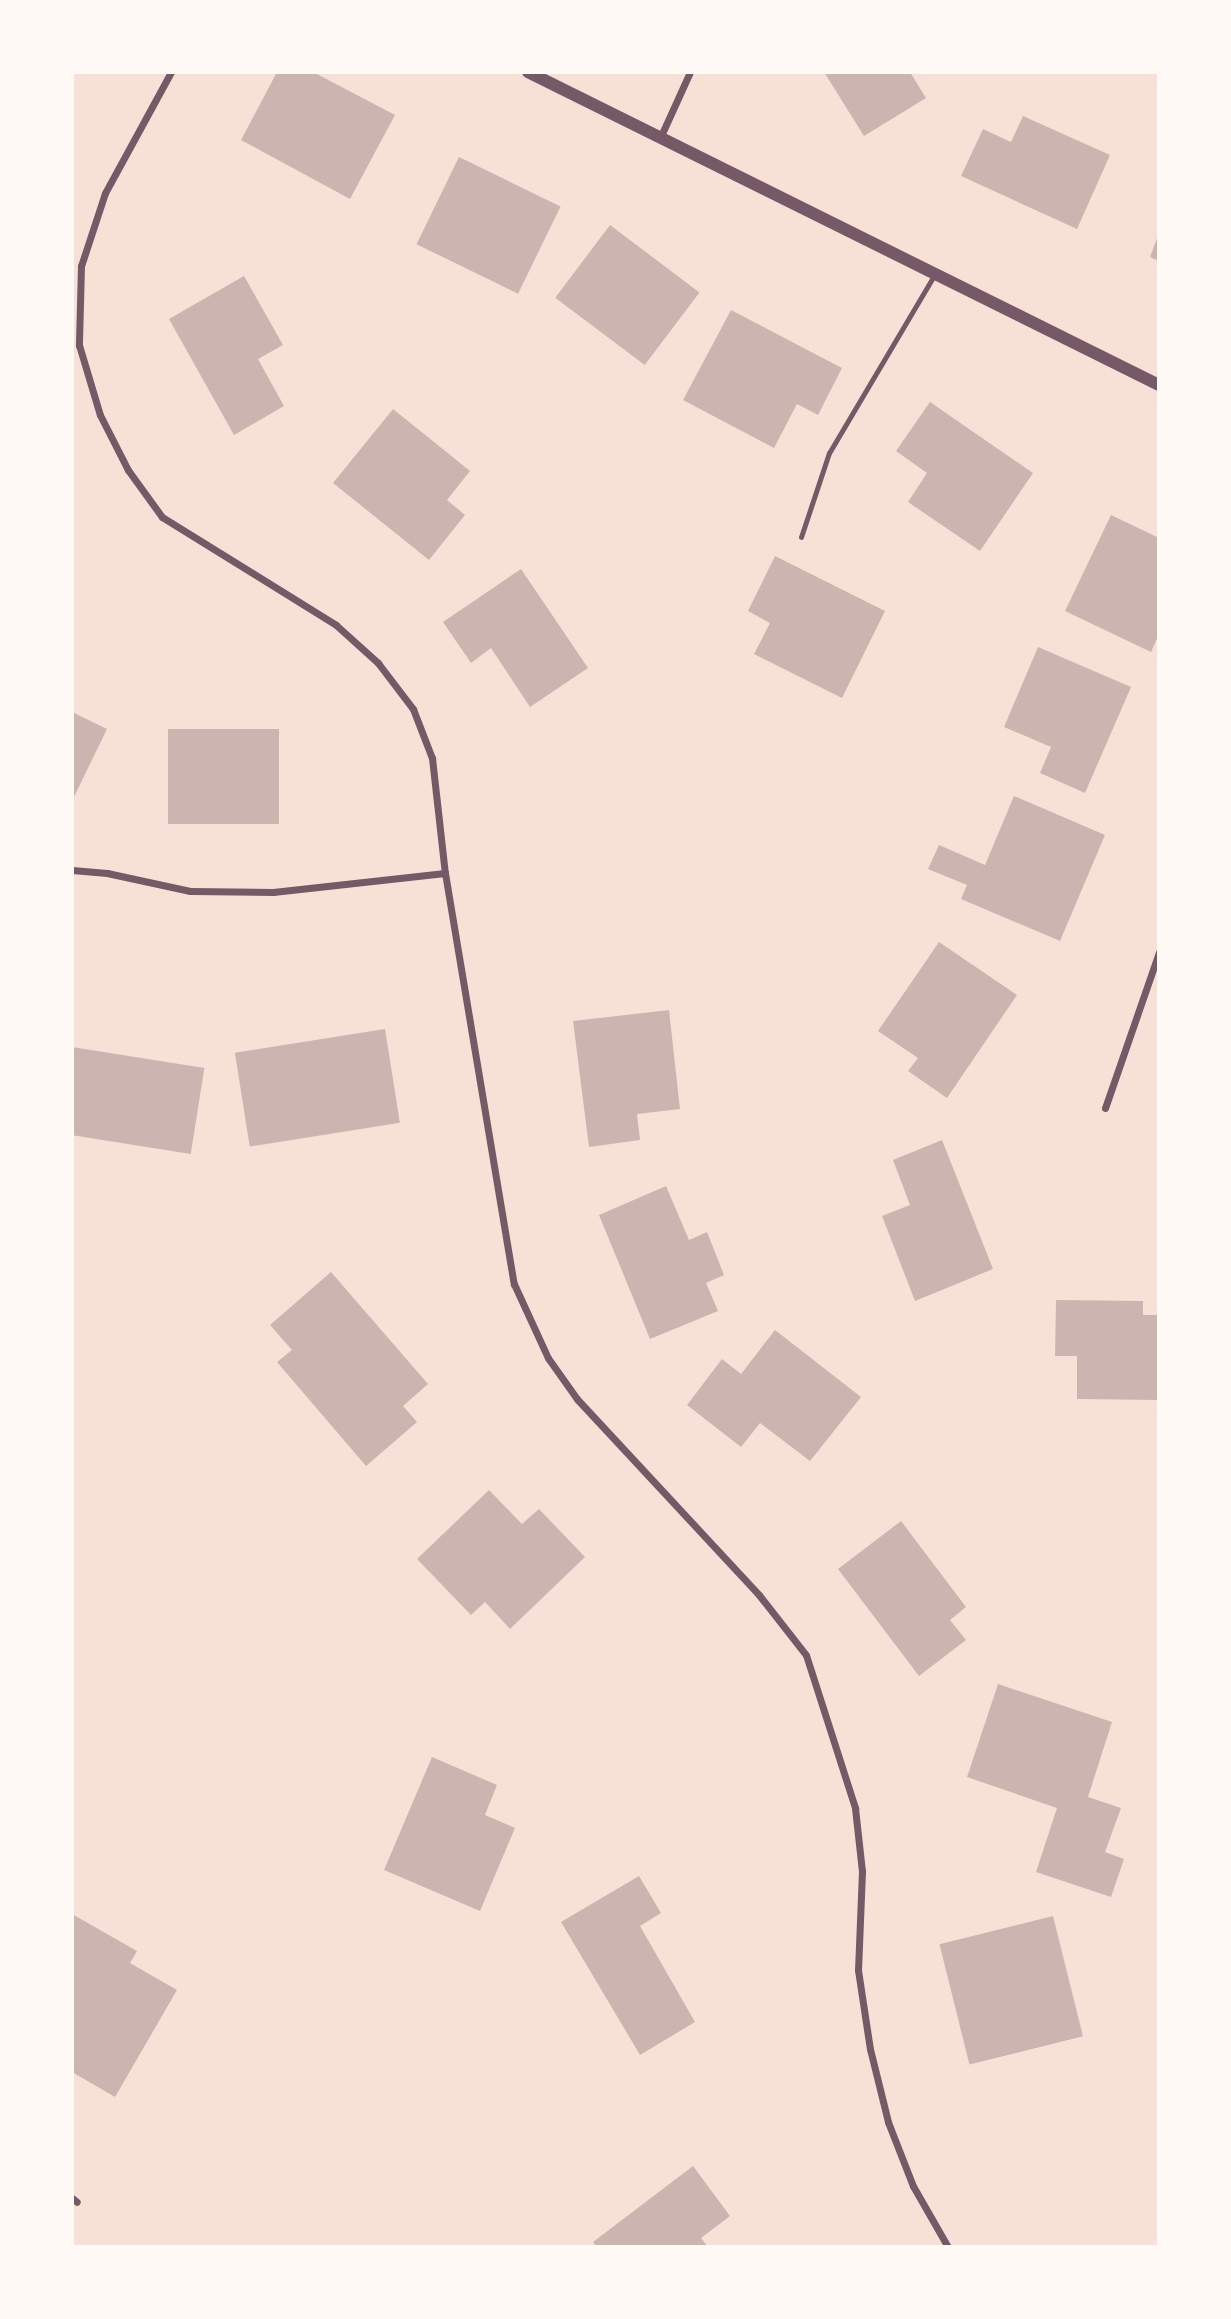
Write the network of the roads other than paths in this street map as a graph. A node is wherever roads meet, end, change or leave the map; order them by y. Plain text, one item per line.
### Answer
1 (171, 72) edge
2 (528, 72) edge
3 (690, 72) edge
4 (660, 138) junction
5 (935, 274) junction
6 (1159, 385) edge
7 (801, 537) dead end
8 (72, 870) edge
9 (446, 873) junction
10 (1159, 952) edge
11 (1105, 1108) dead end
12 (948, 2247) edge

1 - 9 street
2 - 4 street
3 - 4 street
4 - 5 street
5 - 6 street
5 - 7 lane
8 - 9 street
9 - 12 street
10 - 11 street

